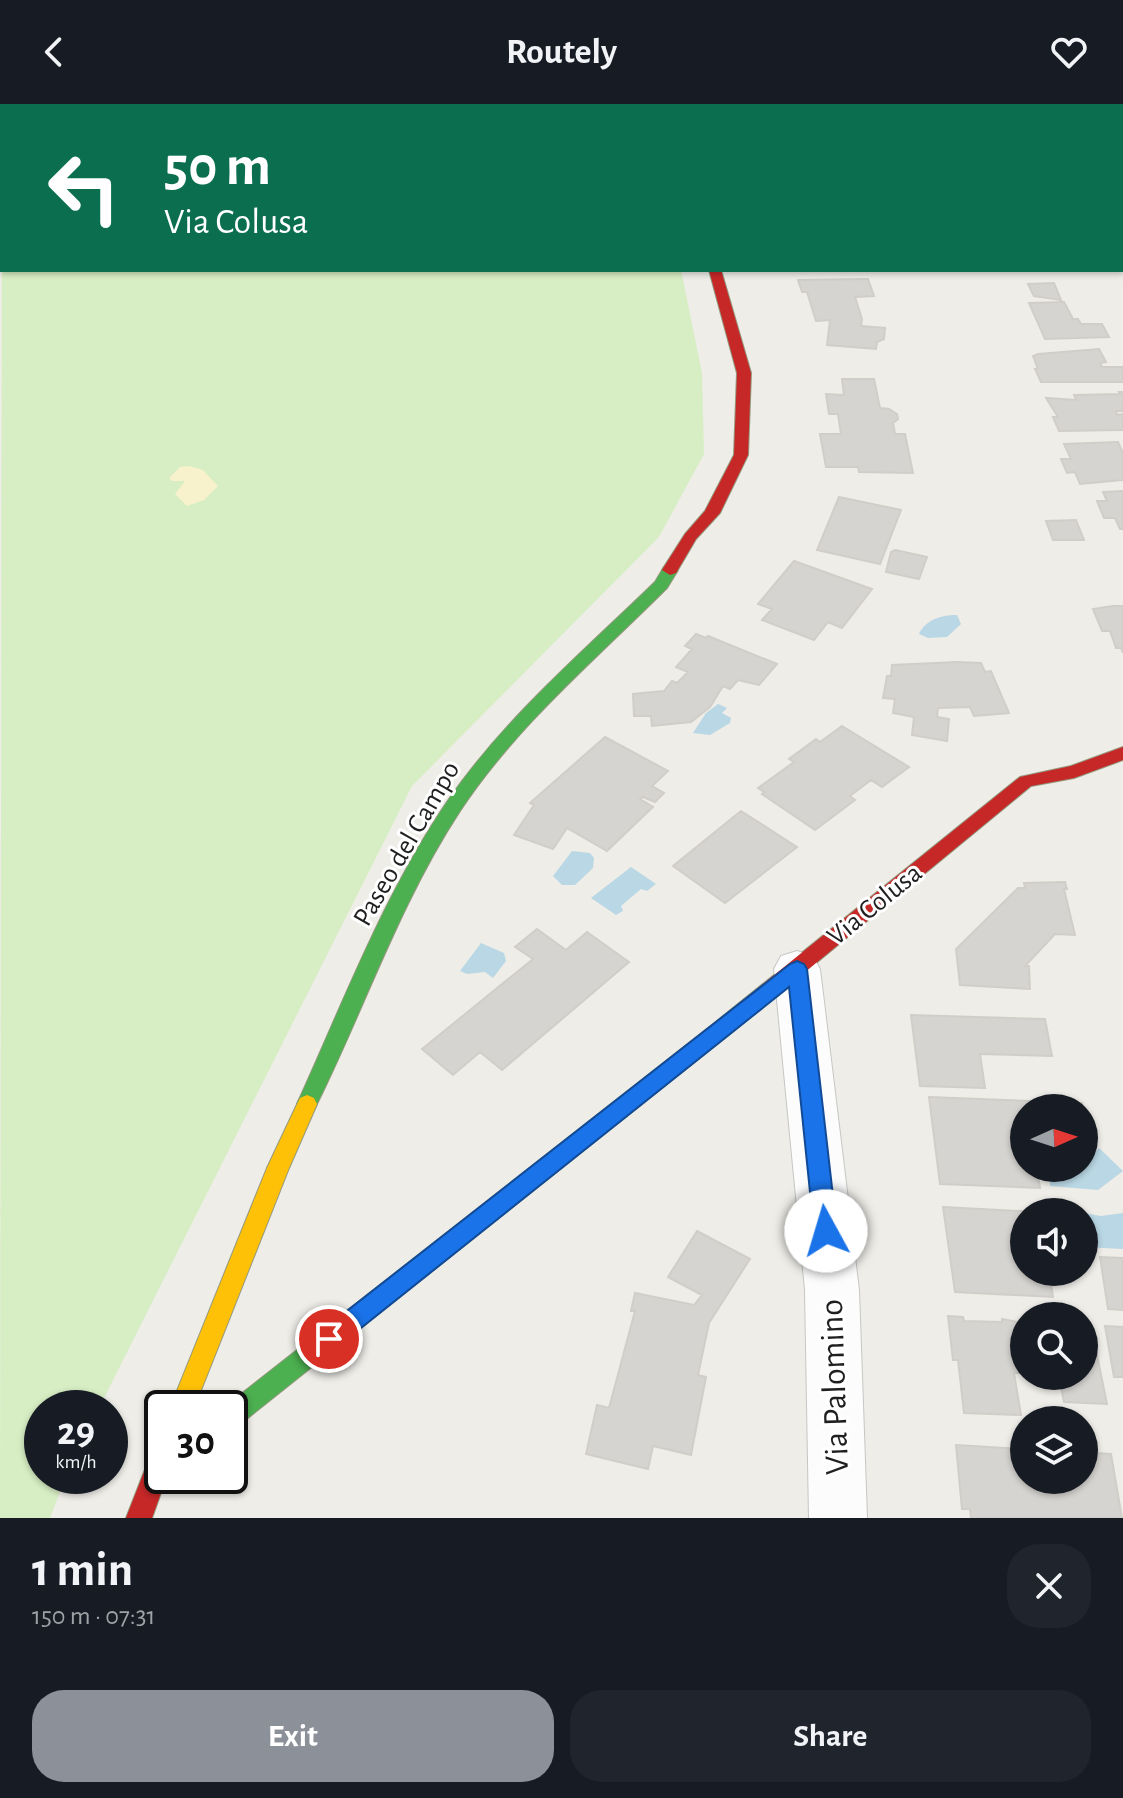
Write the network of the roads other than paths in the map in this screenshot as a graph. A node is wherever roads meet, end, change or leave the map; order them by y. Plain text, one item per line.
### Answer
1 (716, 272) edge
2 (1123, 753) edge
3 (797, 969) junction
4 (189, 1390) edge
5 (248, 1403) edge
6 (838, 1518) edge

1 - 4 street, Paseo del Campo
2 - 3 street, Via Colusa
3 - 5 street, Via Colusa
3 - 6 street, Via Palomino

